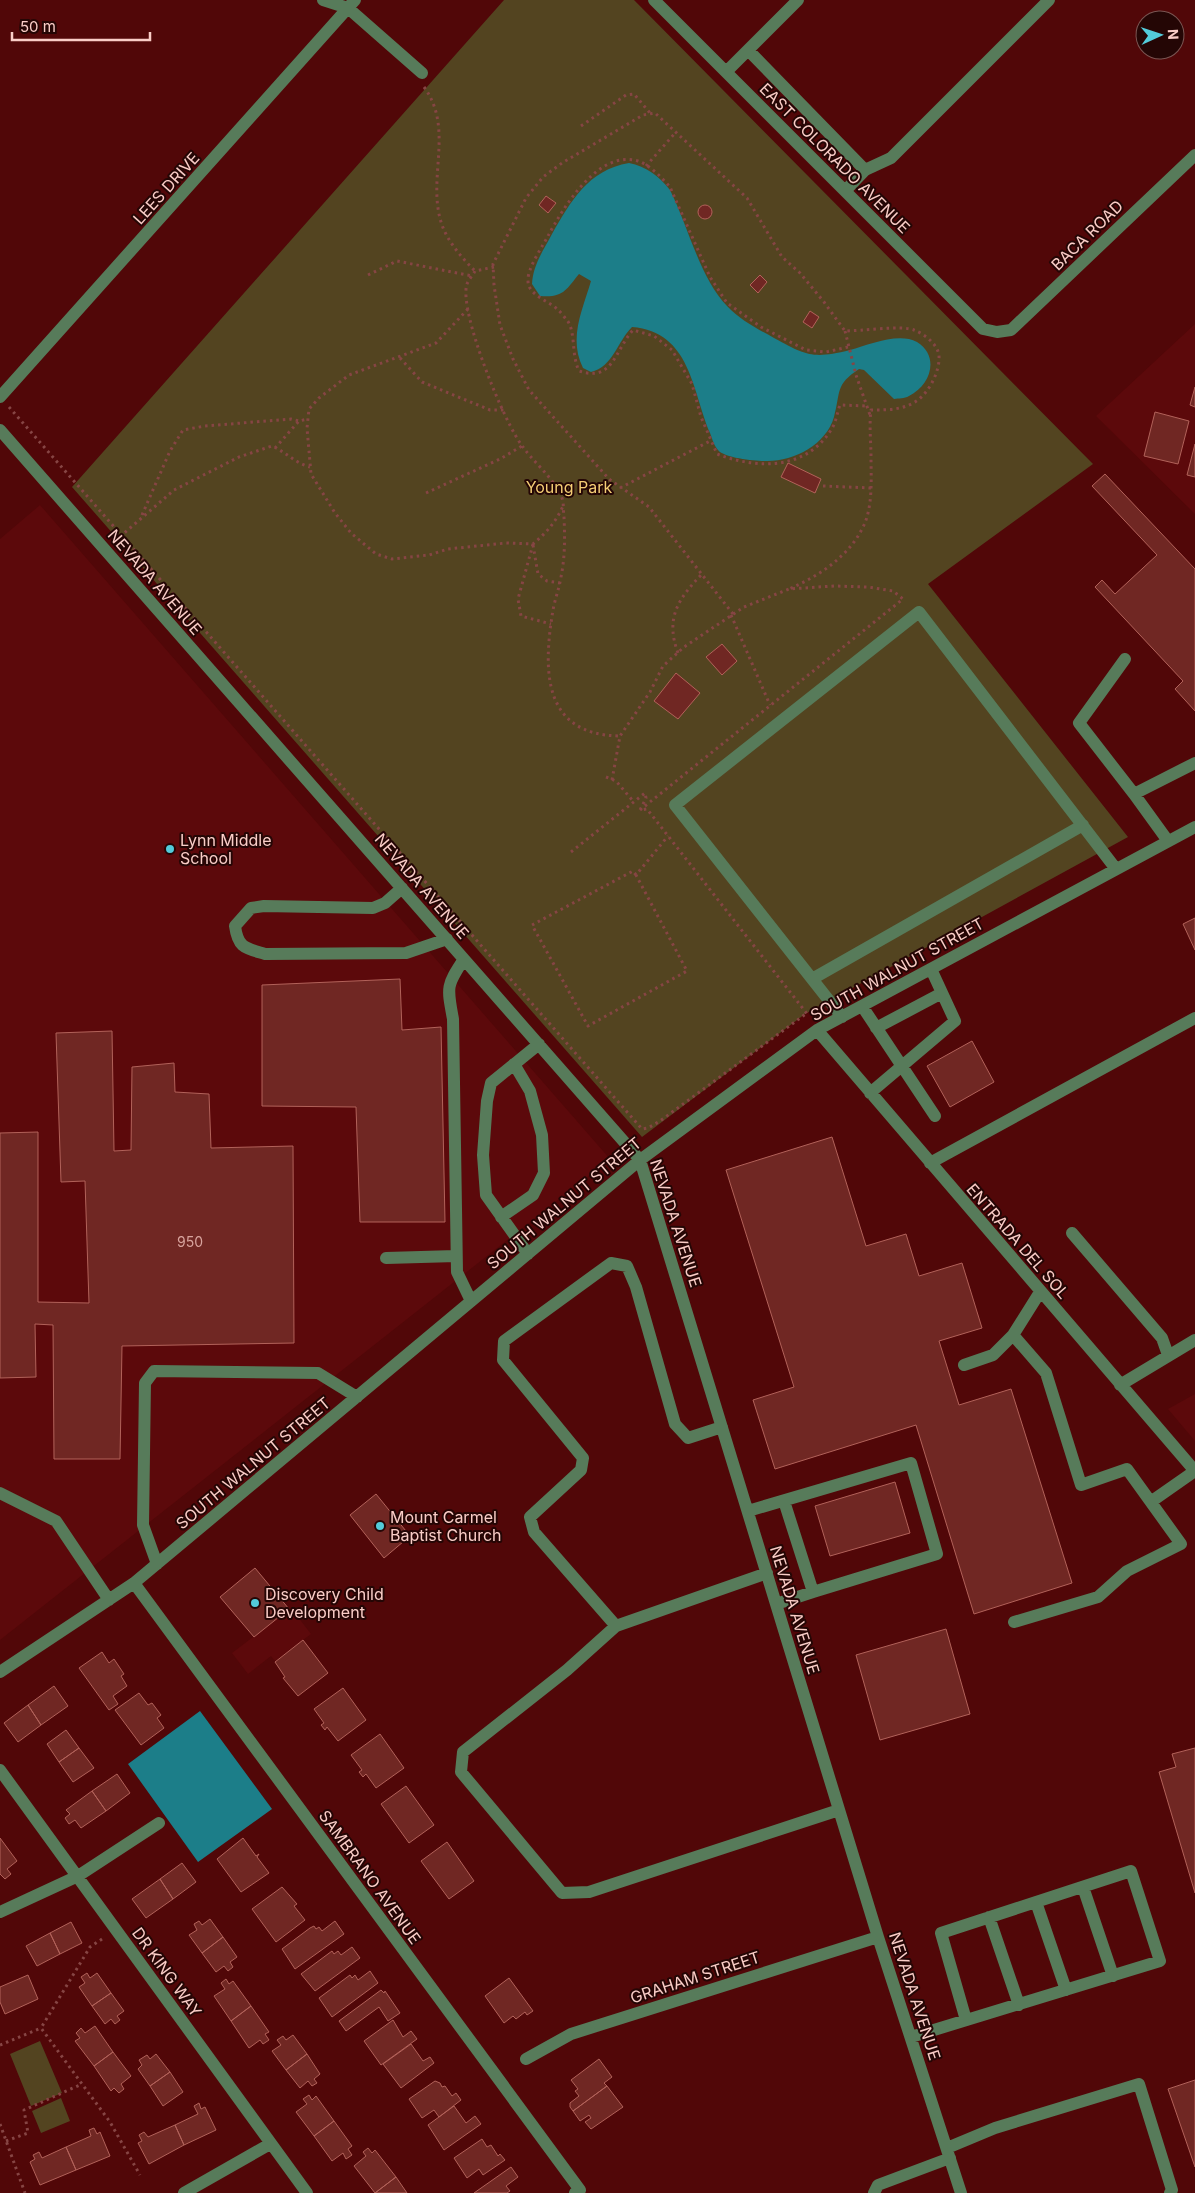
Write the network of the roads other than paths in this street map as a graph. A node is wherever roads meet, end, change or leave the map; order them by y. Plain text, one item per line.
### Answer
1 (323, 0) edge
2 (654, 0) edge
3 (798, 0) edge
4 (1049, 0) edge
5 (352, 4) edge
6 (748, 50) junction
7 (726, 72) junction
8 (422, 73) road end
9 (1195, 154) edge
10 (865, 170) junction
11 (845, 191) junction
12 (997, 332) joint
13 (1, 397) edge
14 (0, 430) edge
15 (1125, 659) dead end
16 (1195, 763) edge
17 (1134, 794) junction
18 (1083, 826) junction
19 (1195, 827) edge
20 (1168, 841) junction
21 (1116, 869) junction
22 (402, 888) junction
23 (446, 939) junction
24 (464, 959) junction
25 (932, 968) junction
26 (812, 979) junction
27 (942, 993) junction
28 (862, 1006) junction
29 (842, 1017) junction
30 (1195, 1018) edge
31 (876, 1028) junction
32 (818, 1030) junction
33 (539, 1044) junction
34 (514, 1064) junction
35 (902, 1067) junction
36 (870, 1093) junction
37 (935, 1116) dead end
38 (640, 1160) junction
39 (930, 1163) junction
40 (501, 1216) junction
41 (1072, 1233) dead end
42 (528, 1254) junction
43 (456, 1256) junction
44 (386, 1258) dead end
45 (1040, 1292) junction
46 (471, 1301) junction
47 (1013, 1334) junction
48 (1195, 1340) edge
49 (1168, 1355) junction
50 (964, 1365) dead end
51 (1120, 1385) junction
52 (357, 1397) junction
53 (722, 1427) junction
54 (1195, 1471) edge
55 (0, 1493) edge
56 (784, 1501) junction
57 (1152, 1501) junction
58 (748, 1511) junction
59 (157, 1564) junction
60 (767, 1573) junction
61 (134, 1583) junction
62 (813, 1592) junction
63 (109, 1600) junction
64 (776, 1604) junction
65 (1014, 1622) dead end
66 (616, 1626) junction
67 (0, 1672) edge
68 (0, 1770) edge
69 (839, 1810) junction
70 (159, 1823) dead end
71 (78, 1876) junction
72 (1083, 1887) junction
73 (1036, 1902) junction
74 (0, 1912) edge
75 (990, 1917) junction
76 (878, 1937) junction
77 (1112, 1976) junction
78 (1066, 1990) junction
79 (1018, 2005) junction
80 (966, 2020) junction
81 (911, 2037) junction
82 (526, 2059) dead end
83 (270, 2144) junction
84 (948, 2153) junction
85 (578, 2192) edge
86 (184, 2193) edge
87 (307, 2193) edge
88 (874, 2193) edge
89 (961, 2193) edge
90 (1170, 2193) edge

1 - 5 street
2 - 7 street, EAST COLORADO AVENUE
3 - 6 street
4 - 10 street
5 - 8 street
5 - 13 street, LEES DRIVE
6 - 7 street
6 - 10 street
7 - 11 street, EAST COLORADO AVENUE
9 - 12 street, BACA ROAD
10 - 11 street
11 - 12 street, EAST COLORADO AVENUE
14 - 22 street, NEVADA AVENUE
15 - 17 street
16 - 17 street
17 - 20 street
18 - 21 street
18 - 26 street
18 - 26 street
19 - 20 street, SOUTH WALNUT STREET
20 - 21 street, SOUTH WALNUT STREET
21 - 25 street, SOUTH WALNUT STREET
22 - 23 street, NEVADA AVENUE
22 - 23 street
23 - 24 street, NEVADA AVENUE
24 - 33 street, NEVADA AVENUE
24 - 43 street
25 - 27 street
25 - 28 street, SOUTH WALNUT STREET
26 - 29 street
27 - 31 street
27 - 35 street
28 - 29 street, SOUTH WALNUT STREET
28 - 31 street
29 - 32 street, SOUTH WALNUT STREET
30 - 39 street
31 - 35 street
32 - 36 street, ENTRADA DEL SOL
32 - 38 street, SOUTH WALNUT STREET
33 - 34 street
33 - 38 street, NEVADA AVENUE
34 - 40 street
34 - 40 street
35 - 36 street
35 - 37 street
36 - 39 street, ENTRADA DEL SOL
38 - 42 street, SOUTH WALNUT STREET
38 - 53 street, NEVADA AVENUE
39 - 45 street, ENTRADA DEL SOL
40 - 42 street
41 - 49 street
42 - 46 street, SOUTH WALNUT STREET
43 - 44 street
43 - 46 street
45 - 47 street
45 - 51 street, ENTRADA DEL SOL
46 - 52 street, SOUTH WALNUT STREET
47 - 50 street
47 - 57 street
48 - 49 street
49 - 51 street
51 - 54 street, ENTRADA DEL SOL
52 - 59 street, SOUTH WALNUT STREET
52 - 59 street
53 - 58 street, NEVADA AVENUE
53 - 66 street
54 - 57 street
55 - 63 street
56 - 58 street
56 - 62 street
56 - 62 street
57 - 65 street
58 - 60 street, NEVADA AVENUE
59 - 61 street, SOUTH WALNUT STREET
60 - 64 street, NEVADA AVENUE
60 - 66 street
61 - 63 street, SOUTH WALNUT STREET
61 - 85 street, SAMBRANO AVENUE
62 - 64 street
63 - 67 street, SOUTH WALNUT STREET
64 - 69 street, NEVADA AVENUE
66 - 69 street
68 - 71 street, DR KING WAY
69 - 76 street, NEVADA AVENUE
70 - 71 street
71 - 74 street
71 - 83 street, DR KING WAY
72 - 73 street
72 - 77 street
72 - 77 street
73 - 75 street
73 - 78 street
75 - 79 street
75 - 80 street
76 - 81 street, NEVADA AVENUE
76 - 82 street, GRAHAM STREET
77 - 78 street
78 - 79 street
79 - 80 street
80 - 81 street
81 - 84 street, NEVADA AVENUE
83 - 86 street
83 - 87 street, DR KING WAY
84 - 88 street
84 - 89 street, NEVADA AVENUE
84 - 90 street

